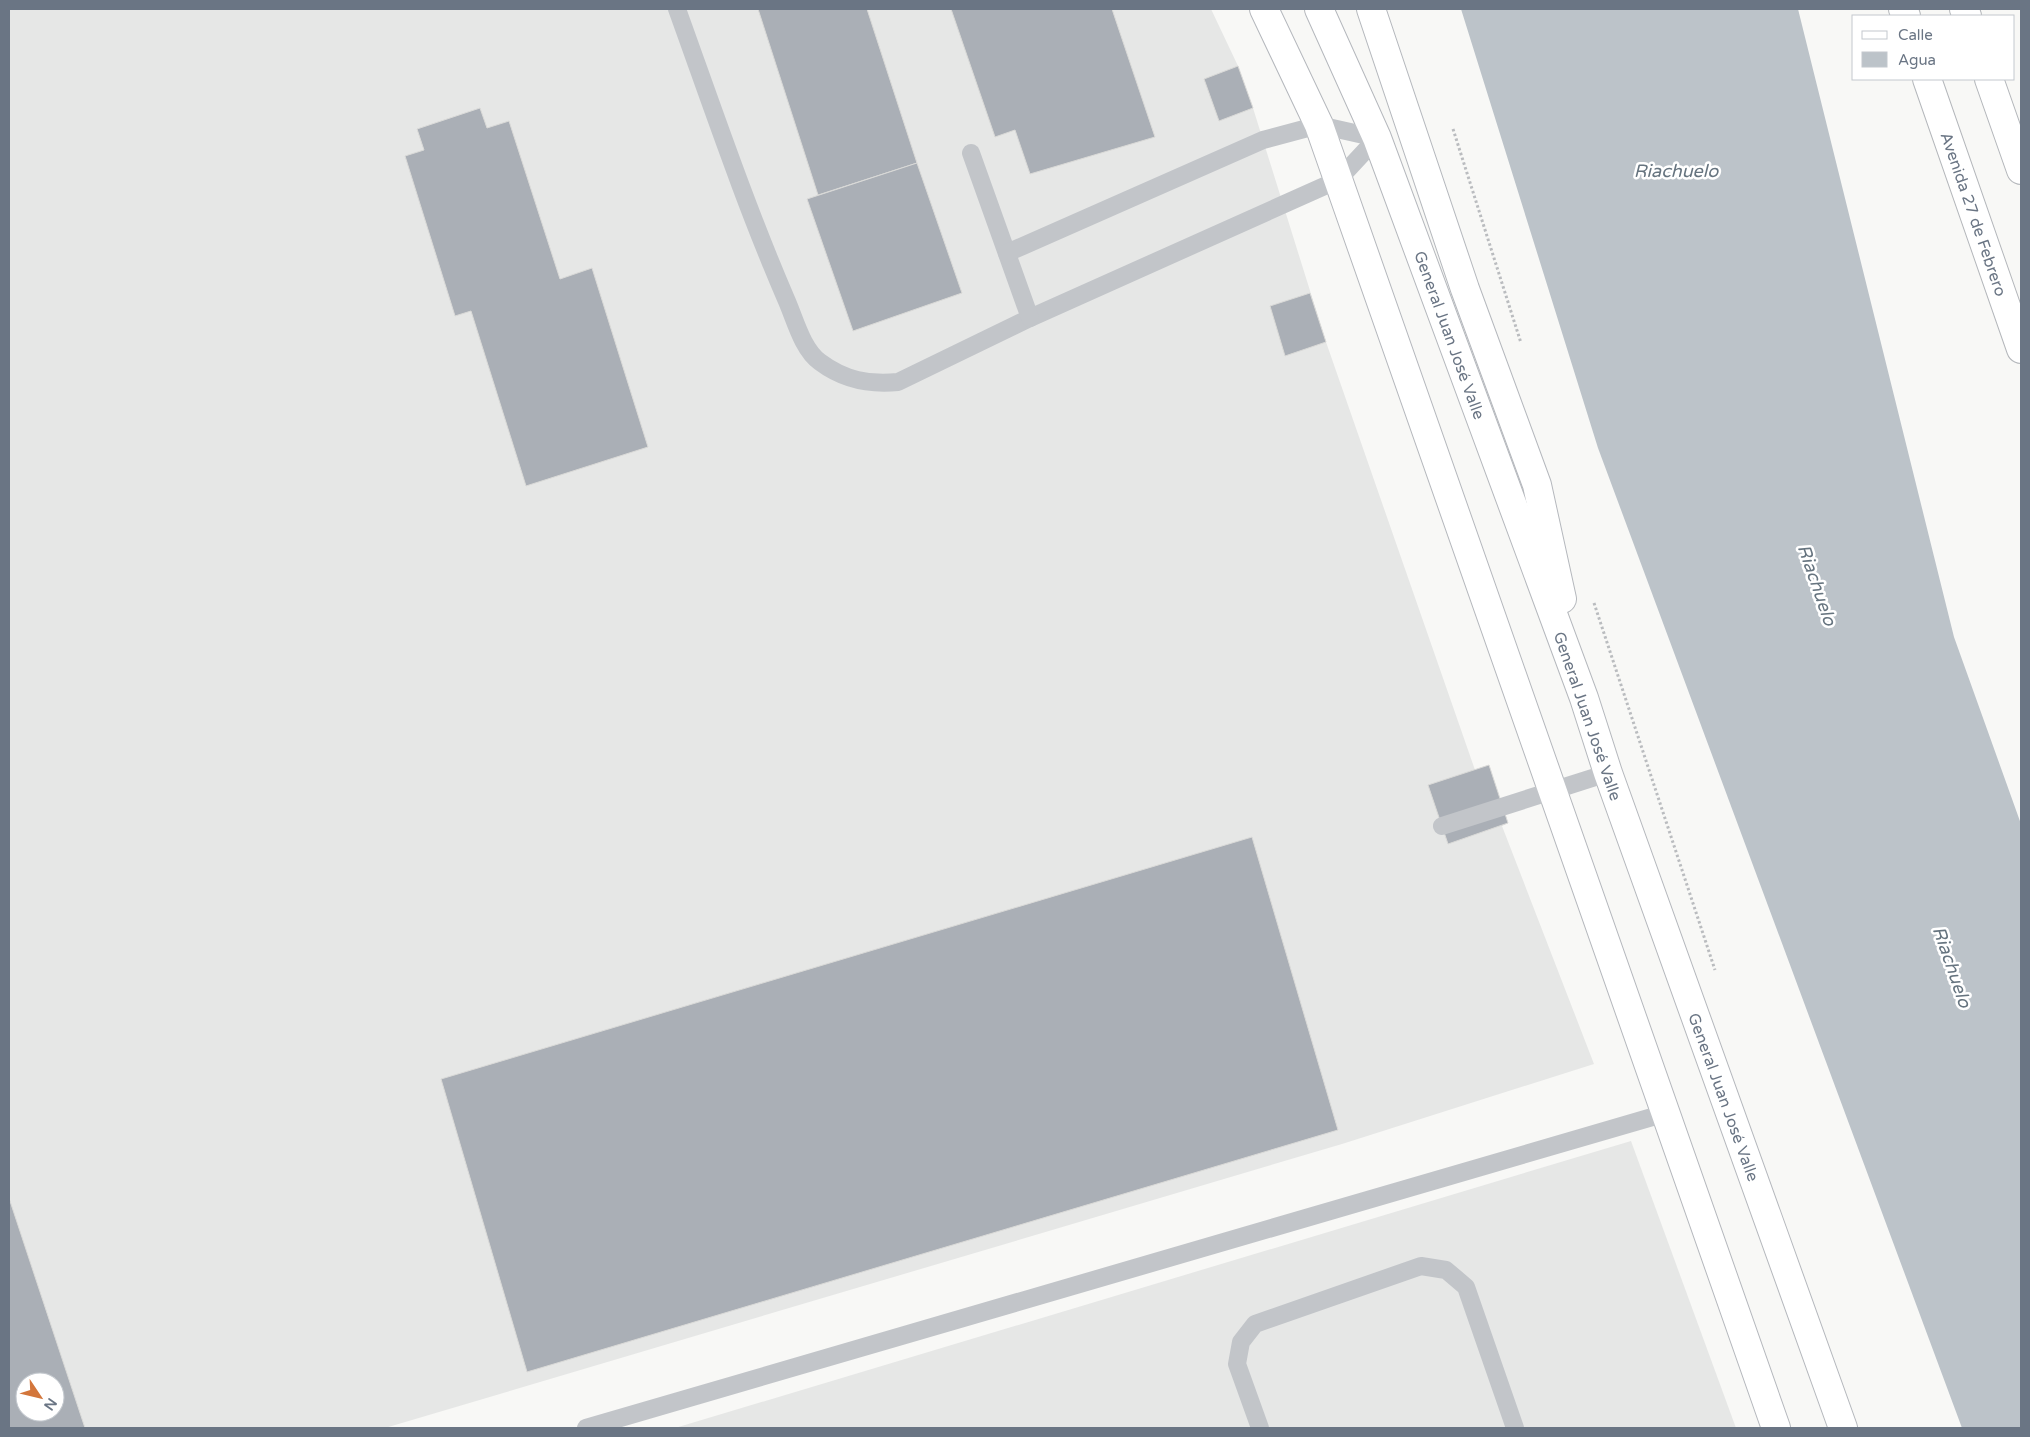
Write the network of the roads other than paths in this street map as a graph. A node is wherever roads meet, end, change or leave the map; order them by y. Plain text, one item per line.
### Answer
1 (677, 9) edge
2 (1264, 9) edge
3 (1319, 9) edge
4 (1371, 9) edge
5 (1928, 80) edge
6 (1989, 80) edge
7 (1320, 125) junction
8 (1378, 138) junction
9 (972, 153) dead end
10 (2021, 170) edge
11 (1338, 180) junction
12 (1007, 253) junction
13 (1030, 318) junction
14 (2021, 349) edge
15 (1584, 698) junction
16 (1608, 773) junction
17 (1553, 790) junction
18 (1442, 826) dead end
19 (1666, 1112) junction
20 (586, 1428) edge
21 (1260, 1428) edge
22 (1515, 1428) edge
23 (1776, 1428) edge
24 (1843, 1428) edge

1 - 13 lane
2 - 7 main road
3 - 8 main road, General Juan José Valle
4 - 15 main road
5 - 14 main road, Avenida 27 de Febrero
6 - 10 main road
7 - 8 lane
7 - 11 main road
7 - 12 lane
8 - 11 lane
8 - 15 main road, General Juan José Valle
9 - 12 lane
11 - 13 lane
11 - 17 main road
12 - 13 lane
15 - 16 main road, General Juan José Valle
16 - 17 lane
16 - 24 main road, General Juan José Valle
17 - 18 lane
17 - 19 main road
19 - 20 lane
19 - 23 main road
21 - 22 lane

